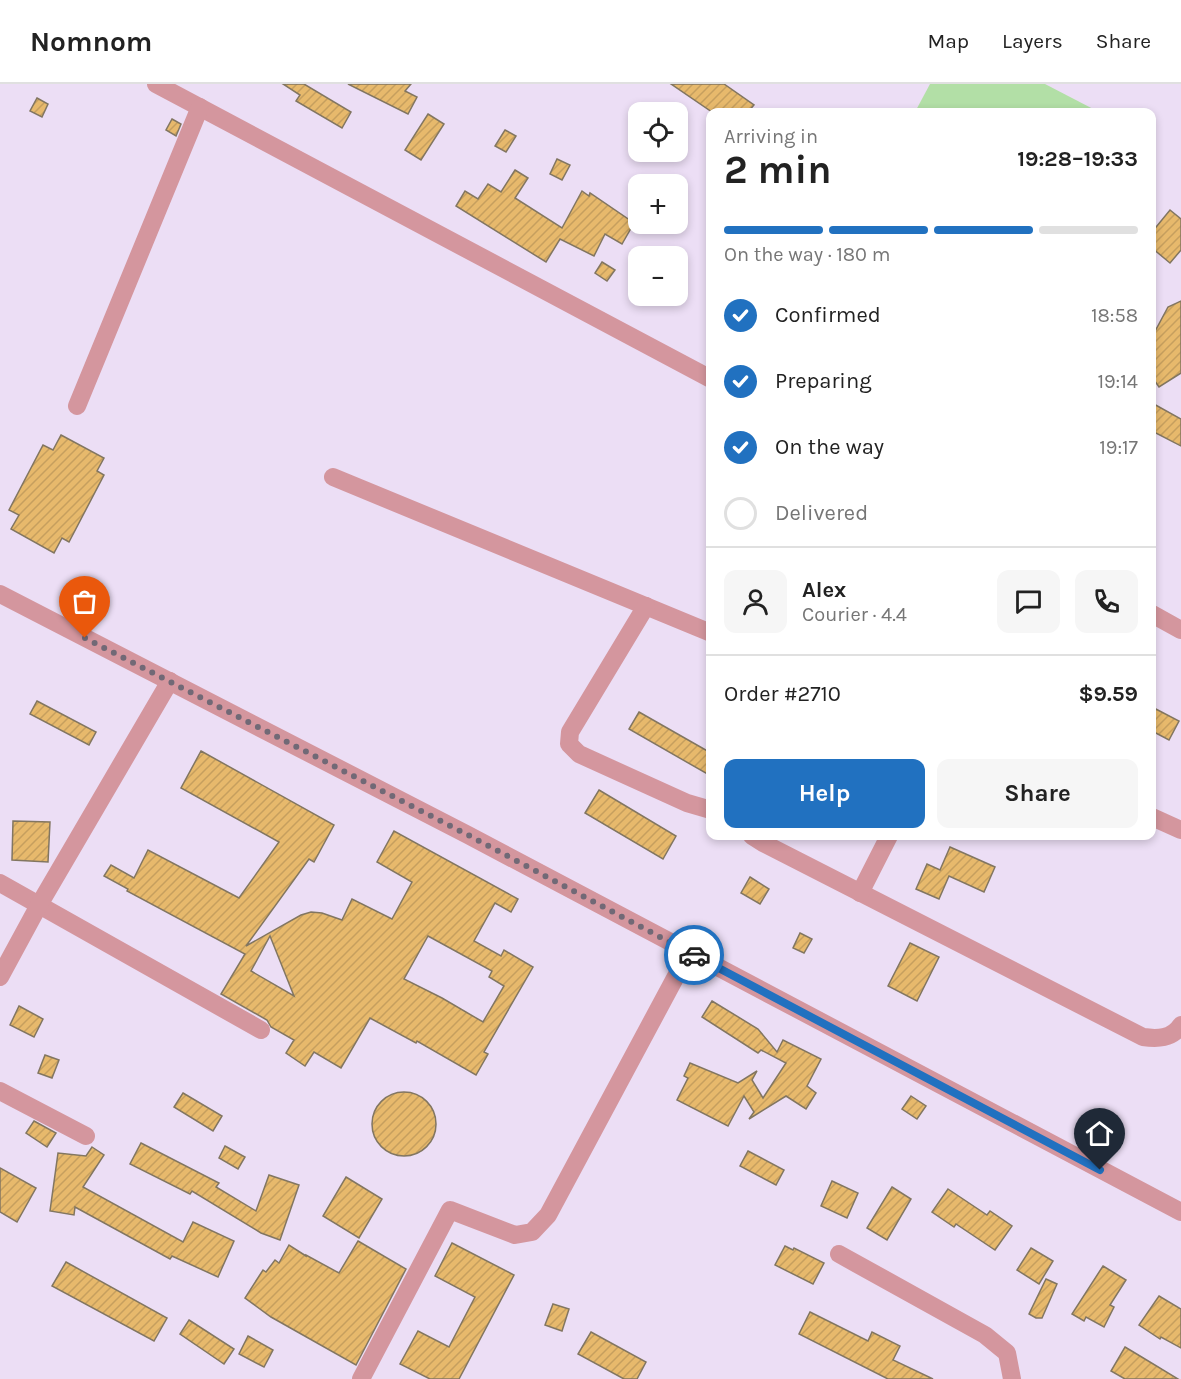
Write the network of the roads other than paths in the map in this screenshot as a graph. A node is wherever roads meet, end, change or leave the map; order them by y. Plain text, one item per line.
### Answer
1 (156, 84) edge
2 (200, 107) junction
3 (706, 376) edge
4 (77, 406) dead end
5 (333, 477) dead end
6 (0, 594) edge
7 (646, 606) junction
8 (1156, 616) edge
9 (1181, 630) edge
10 (706, 631) edge
11 (170, 681) junction
12 (706, 809) edge
13 (1156, 819) edge
14 (1181, 830) edge
15 (760, 840) edge
16 (887, 840) edge
17 (0, 883) edge
18 (860, 893) junction
19 (39, 905) junction
20 (689, 952) junction
21 (0, 978) edge
22 (1181, 1025) edge
23 (261, 1030) dead end
24 (0, 1091) edge
25 (86, 1136) dead end
26 (1181, 1212) edge
27 (839, 1254) dead end
28 (361, 1379) edge
29 (1012, 1379) edge

1 - 2 street
2 - 3 street
2 - 4 street
5 - 7 street
6 - 11 street
7 - 10 street
7 - 12 street
8 - 9 street
11 - 19 street
11 - 20 street
13 - 14 street
15 - 18 street
16 - 18 street
17 - 19 street
18 - 22 street
19 - 21 street
19 - 23 street
20 - 26 street
20 - 28 street
24 - 25 street
27 - 29 street

